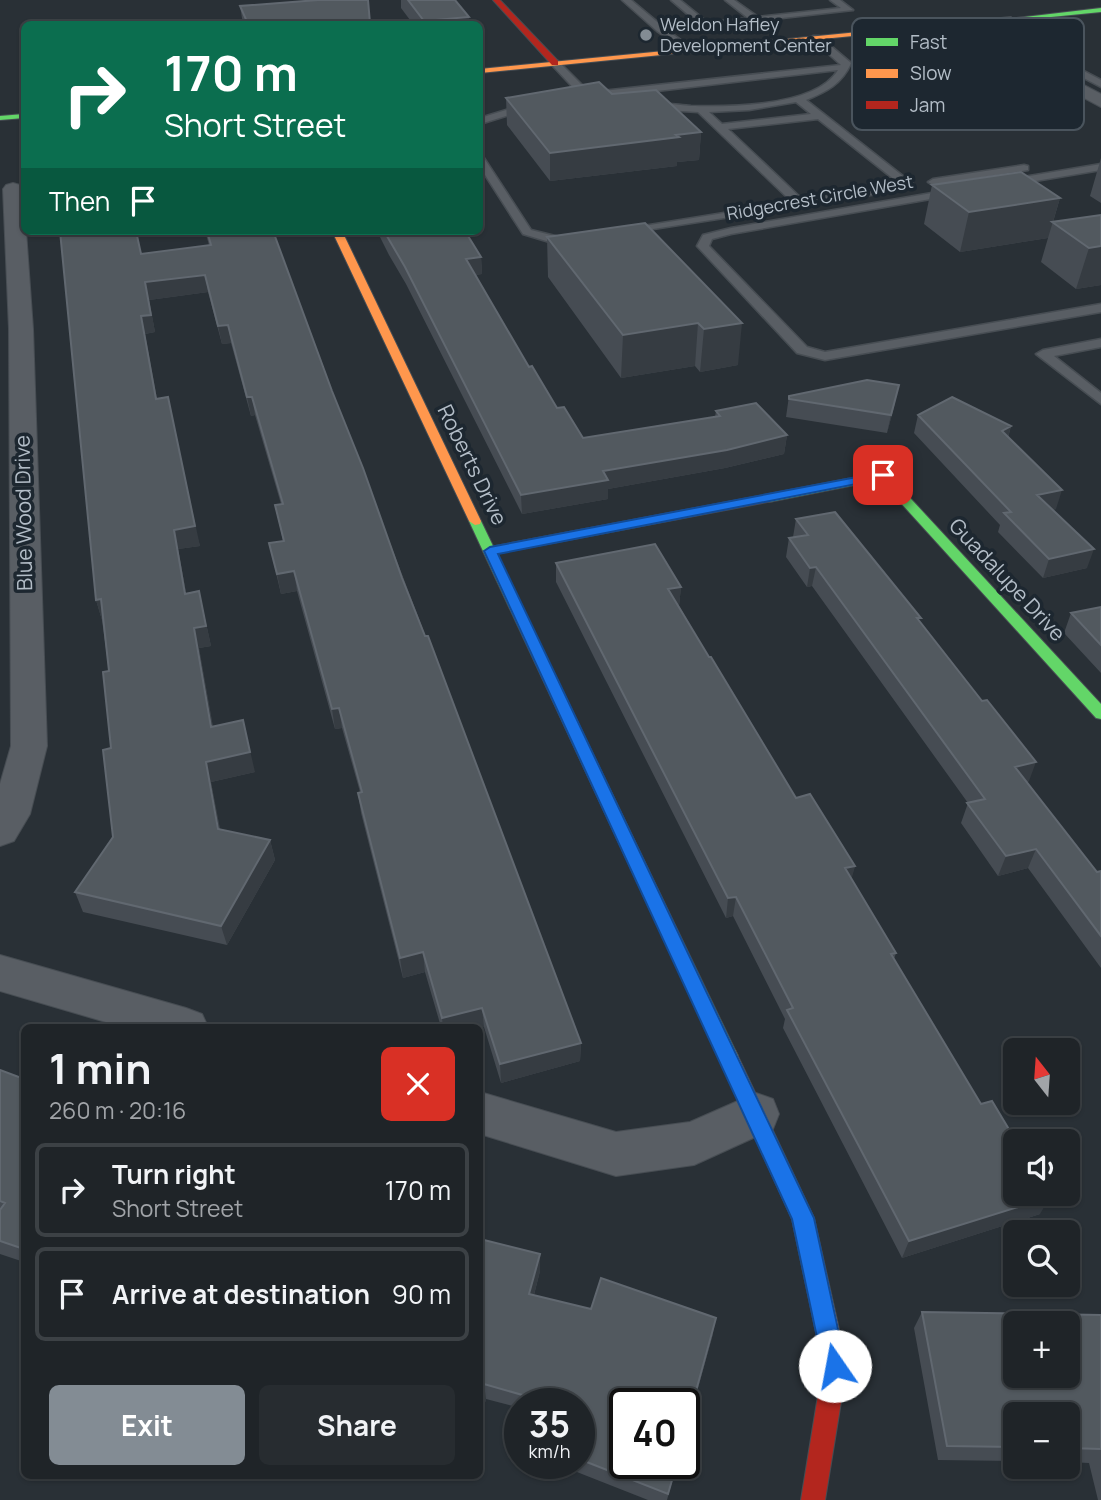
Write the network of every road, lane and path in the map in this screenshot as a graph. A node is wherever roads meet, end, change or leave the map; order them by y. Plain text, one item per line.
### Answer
1 (496, 0) edge
2 (626, 0) edge
3 (675, 0) edge
4 (729, 0) edge
5 (834, 0) edge
6 (793, 8) dead end
7 (1101, 10) edge
8 (804, 15) junction
9 (1025, 18) edge
10 (757, 20) junction
11 (706, 25) junction
12 (660, 29) junction
13 (852, 30) edge
14 (822, 31) junction
15 (689, 50) junction
16 (555, 63) junction
17 (844, 67) junction
18 (483, 71) edge
19 (1084, 75) edge
20 (1101, 84) edge
21 (1084, 92) edge
22 (592, 95) junction
23 (797, 98) junction
24 (568, 99) edge
25 (1101, 101) edge
26 (545, 103) edge
27 (628, 104) edge
28 (640, 105) edge
29 (701, 109) junction
30 (21, 116) edge
31 (820, 116) junction
32 (0, 118) edge
33 (483, 120) edge
34 (720, 127) junction
35 (1101, 156) edge
36 (483, 165) edge
37 (1101, 167) edge
38 (909, 186) junction
39 (13, 189) edge
40 (801, 204) junction
41 (616, 233) edge
42 (339, 235) edge
43 (589, 237) edge
44 (1101, 308) edge
45 (1101, 343) edge
46 (1101, 400) edge
47 (490, 551) junction
48 (1101, 713) edge
49 (0, 831) edge
50 (0, 973) edge
51 (176, 1024) edge
52 (483, 1114) edge
53 (756, 1114) junction
54 (813, 1500) edge

1 - 16 street
2 - 12 lane
3 - 11 lane
4 - 10 lane
5 - 8 lane
6 - 8 lane
7 - 9 street
8 - 10 lane
8 - 14 lane
10 - 11 lane
11 - 12 lane
12 - 15 lane
13 - 14 street
14 - 15 street
14 - 17 lane
15 - 16 street
16 - 18 street
16 - 22 lane
17 - 22 lane
17 - 23 lane
19 - 20 lane
21 - 25 street
22 - 24 lane
22 - 27 lane
23 - 29 lane
23 - 31 lane
26 - 33 lane
28 - 29 lane
29 - 34 lane
30 - 32 street
31 - 34 lane
31 - 38 lane
34 - 40 lane
35 - 38 lane
36 - 43 lane
37 - 44 lane, Ridgecrest Circle West
38 - 40 lane
39 - 49 street, Blue Wood Drive
40 - 41 lane
42 - 47 street, Roberts Drive
45 - 46 lane
47 - 48 street, Guadalupe Drive
47 - 53 street, Roberts Drive
50 - 51 street
52 - 53 street
53 - 54 street, Roberts Drive

